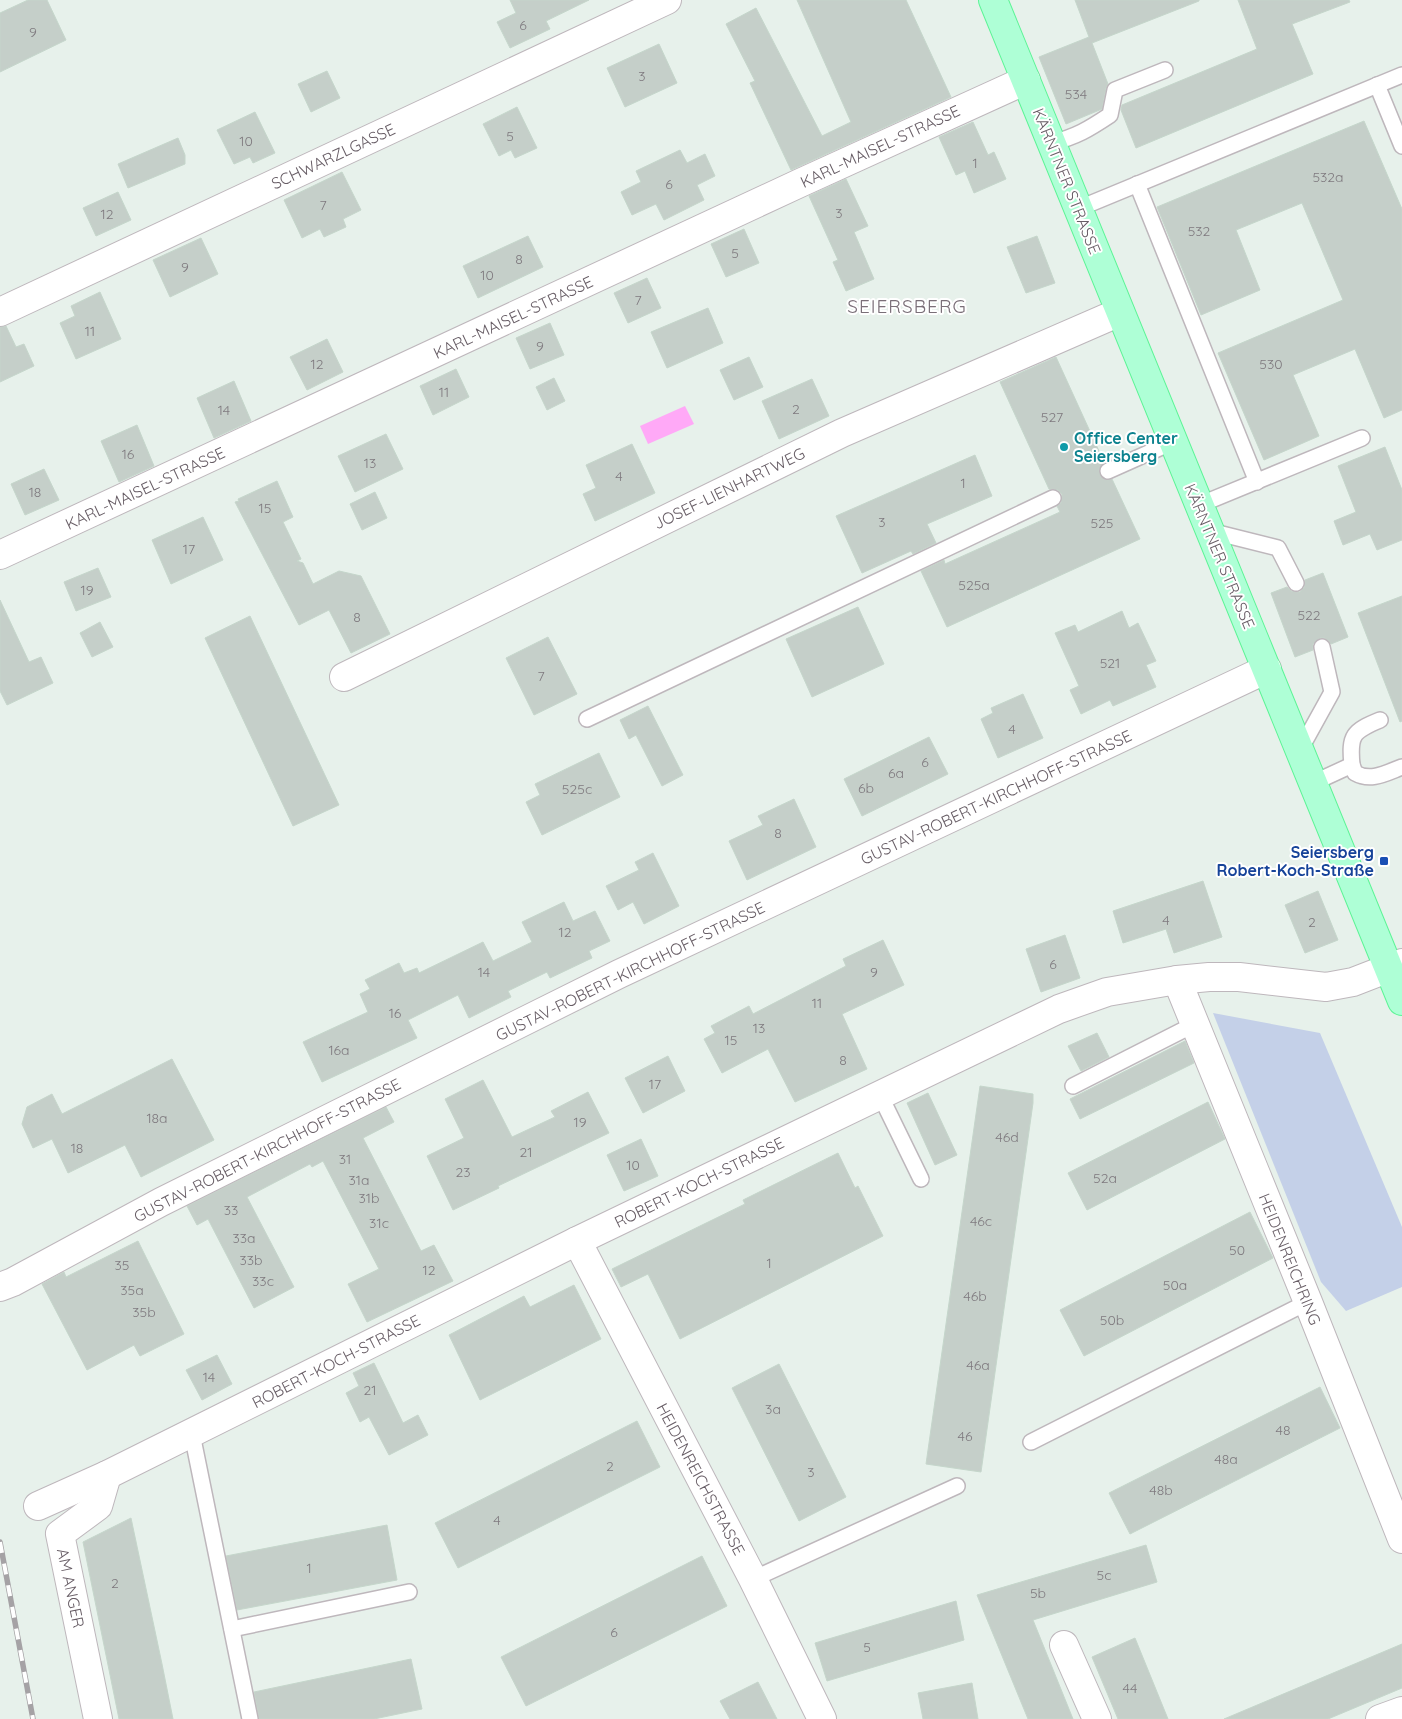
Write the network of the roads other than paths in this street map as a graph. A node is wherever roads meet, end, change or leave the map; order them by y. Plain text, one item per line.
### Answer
1 (667, 0) edge
2 (993, 0) edge
3 (1165, 70) dead end
4 (1402, 75) edge
5 (1026, 80) junction
6 (1377, 85) junction
7 (1051, 143) junction
8 (1402, 146) edge
9 (1137, 184) junction
10 (1076, 206) junction
11 (0, 312) edge
12 (1120, 312) junction
13 (1362, 438) dead end
14 (1173, 442) junction
15 (1108, 471) dead end
16 (1257, 482) junction
17 (1053, 498) dead end
18 (1199, 506) junction
19 (1210, 531) junction
20 (0, 555) edge
21 (1296, 583) dead end
22 (1322, 647) dead end
23 (1268, 669) junction
24 (344, 677) dead end
25 (587, 719) dead end
26 (1380, 720) dead end
27 (1300, 750) junction
28 (1352, 765) junction
29 (1402, 767) edge
30 (1313, 783) junction
31 (1395, 966) edge
32 (1177, 980) junction
33 (1402, 1001) edge
34 (1195, 1024) junction
35 (1073, 1086) dead end
36 (880, 1095) junction
37 (921, 1179) dead end
38 (578, 1241) junction
39 (0, 1287) edge
40 (1308, 1302) junction
41 (192, 1434) junction
42 (1031, 1442) dead end
43 (107, 1475) junction
44 (957, 1486) dead end
45 (38, 1506) dead end
46 (1402, 1539) edge
47 (753, 1579) junction
48 (409, 1592) dead end
49 (232, 1629) junction
50 (1064, 1645) dead end
51 (1402, 1711) edge
52 (98, 1719) edge
53 (250, 1719) edge
54 (822, 1719) edge
55 (1096, 1719) edge
56 (1380, 1719) edge

1 - 11 street, SCHWARZLGASSE
2 - 5 main road, KÄRNTNER STRASSE
3 - 7 lane
4 - 6 lane
5 - 7 main road, KÄRNTNER STRASSE
5 - 20 street, KARL-MAISEL-STRASSE
6 - 8 lane
6 - 9 lane
7 - 10 main road, KÄRNTNER STRASSE
9 - 10 lane
9 - 16 lane
10 - 12 main road, KÄRNTNER STRASSE
12 - 14 main road, KÄRNTNER STRASSE
12 - 24 street, JOSEF-LIENHARTWEG
13 - 16 lane
14 - 15 lane
14 - 18 main road, KÄRNTNER STRASSE
16 - 18 lane
17 - 25 lane
18 - 19 main road, KÄRNTNER STRASSE
19 - 21 lane
19 - 23 main road, KÄRNTNER STRASSE
22 - 27 lane
23 - 27 main road, KÄRNTNER STRASSE
23 - 39 street, GUSTAV-ROBERT-KIRCHHOFF-STRASSE
26 - 28 lane
27 - 30 main road, KÄRNTNER STRASSE
28 - 29 lane
28 - 30 lane
30 - 31 main road, KÄRNTNER STRASSE
31 - 32 street, ROBERT-KOCH-STRASSE
31 - 33 main road, KÄRNTNER STRASSE
32 - 34 street, HEIDENREICHRING
32 - 36 street, ROBERT-KOCH-STRASSE
34 - 35 lane
34 - 40 street, HEIDENREICHRING
36 - 37 lane
36 - 38 street, ROBERT-KOCH-STRASSE
38 - 41 street, ROBERT-KOCH-STRASSE
38 - 47 street, HEIDENREICHSTRASSE
40 - 42 lane
40 - 46 street, HEIDENREICHRING
41 - 43 street, ROBERT-KOCH-STRASSE
41 - 49 lane
43 - 45 street, ROBERT-KOCH-STRASSE
43 - 52 street, AM ANGER
44 - 47 lane
47 - 54 street, HEIDENREICHSTRASSE
48 - 49 lane
49 - 53 lane
50 - 55 street
51 - 56 street

